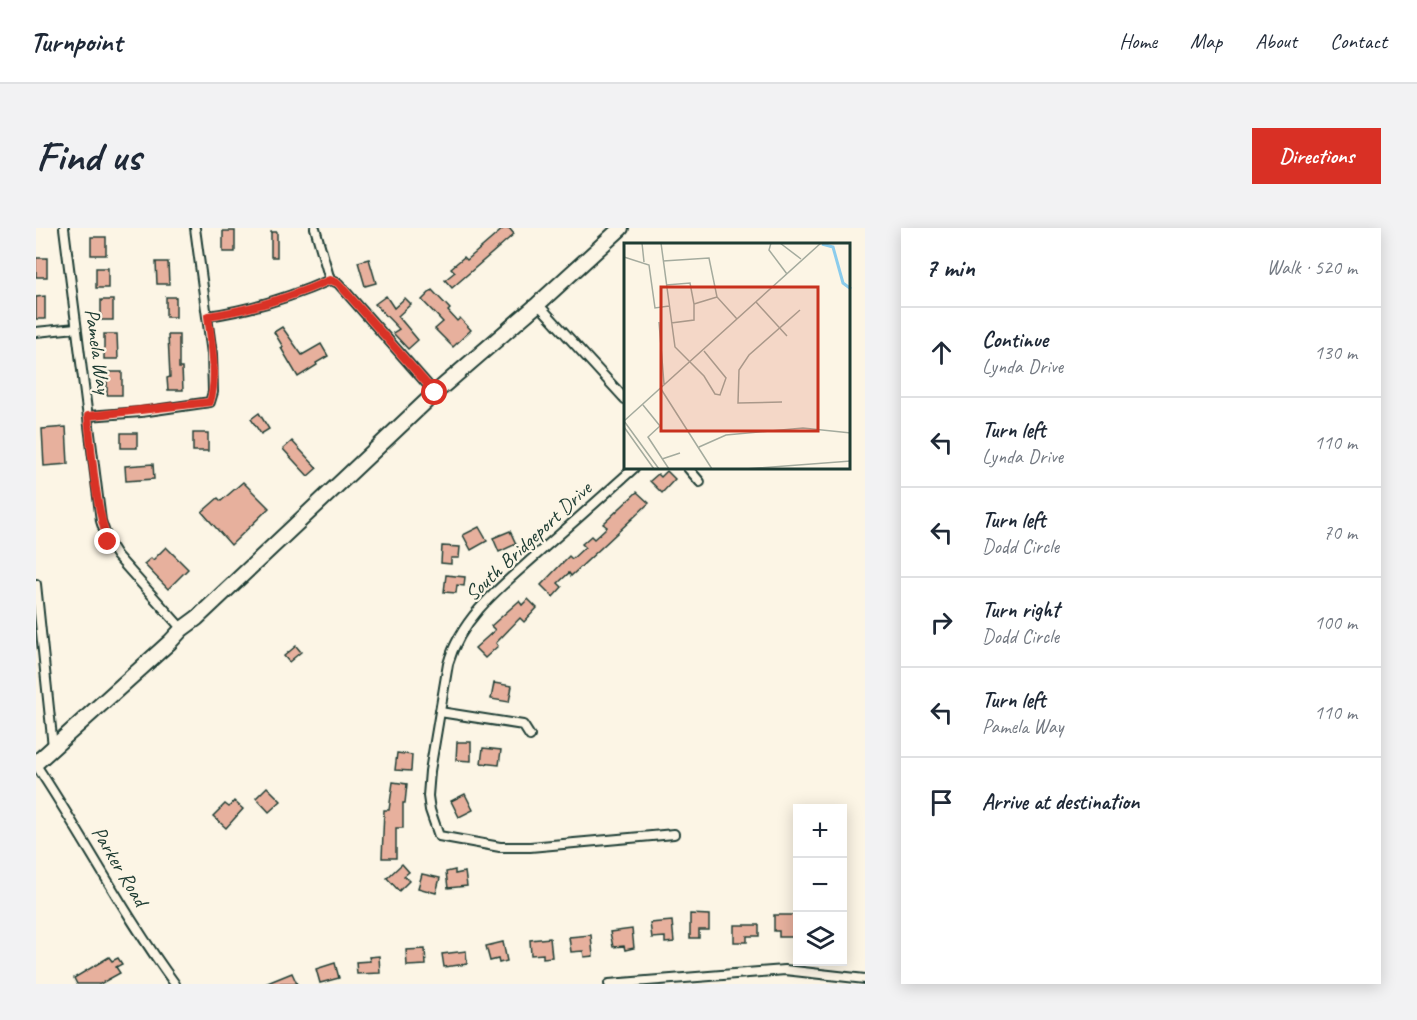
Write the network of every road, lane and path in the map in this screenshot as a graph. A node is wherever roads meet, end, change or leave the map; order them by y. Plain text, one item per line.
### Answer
1 (64, 228) edge
2 (195, 228) edge
3 (315, 228) edge
4 (621, 228) edge
5 (330, 280) junction
6 (538, 304) junction
7 (208, 316) junction
8 (76, 328) junction
9 (36, 332) edge
10 (435, 393) junction
11 (624, 398) edge
12 (88, 416) junction
13 (632, 470) edge
14 (690, 470) edge
15 (700, 482) dead end
16 (36, 584) edge
17 (182, 629) junction
18 (440, 712) junction
19 (530, 736) dead end
20 (53, 747) junction
21 (36, 764) edge
22 (674, 834) dead end
23 (865, 979) edge
24 (175, 984) edge
25 (609, 984) edge

1 - 8 street, Pamela Way
2 - 7 street
3 - 5 street
4 - 6 highway
5 - 7 street
5 - 10 street
6 - 10 highway
6 - 11 street
7 - 12 street
8 - 9 street
8 - 12 street, Pamela Way
10 - 17 highway
12 - 17 street, Pamela Way
13 - 18 street, South Bridgeport Drive
14 - 15 street
16 - 20 street
17 - 20 highway
18 - 19 street
18 - 22 street, South Bridgeport Drive
20 - 21 highway
21 - 24 street, Parker Road
23 - 25 street

